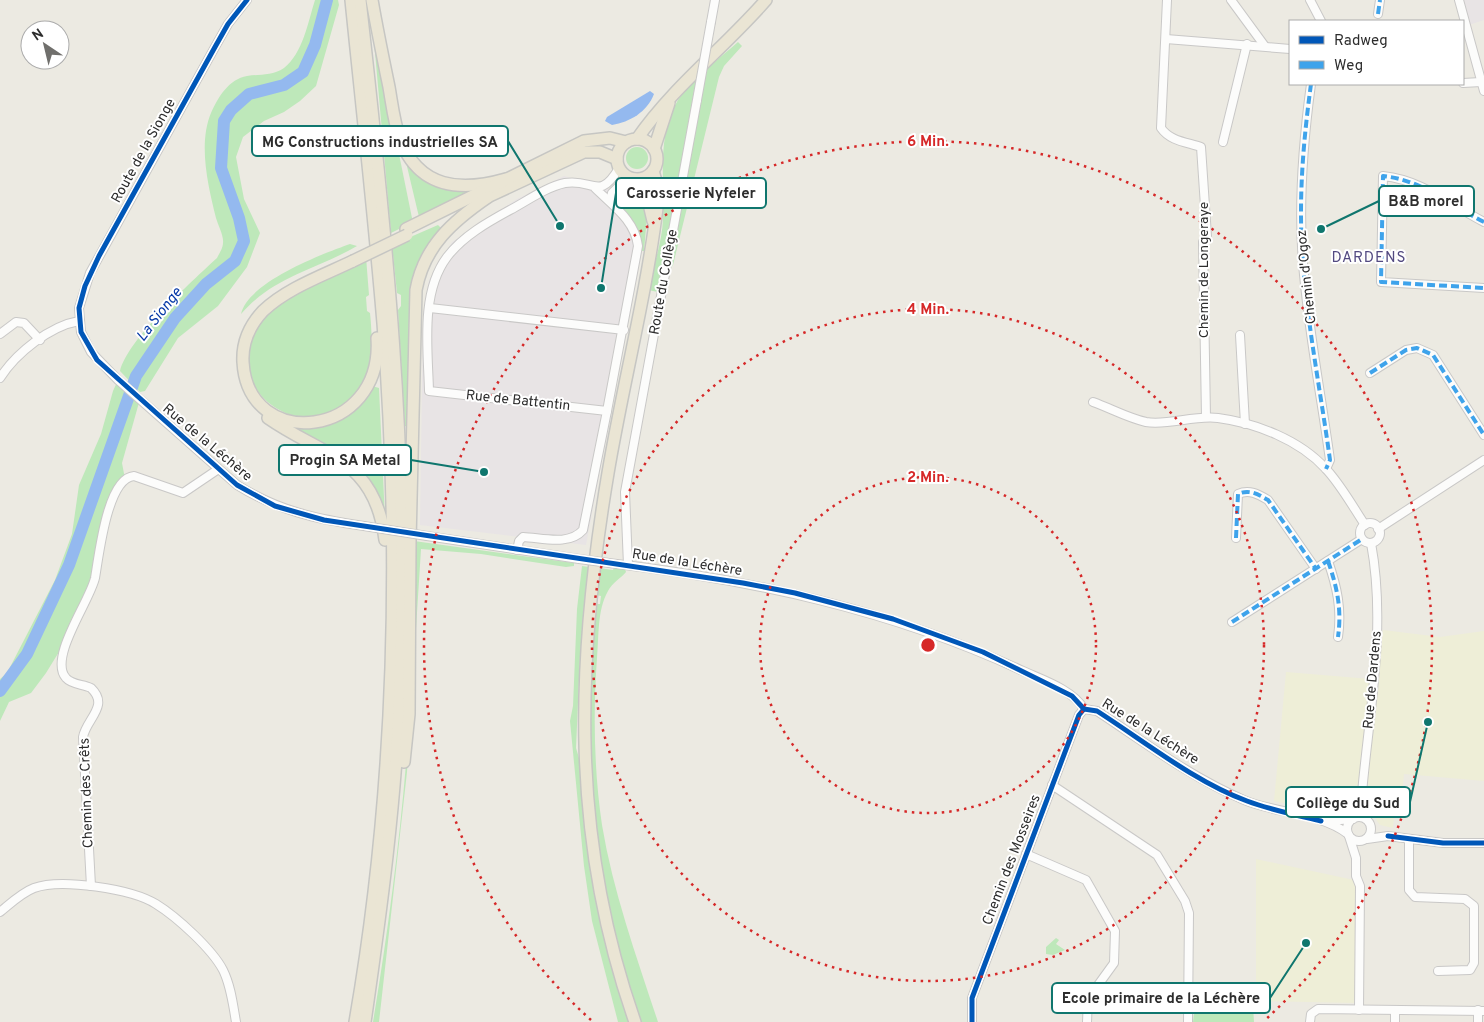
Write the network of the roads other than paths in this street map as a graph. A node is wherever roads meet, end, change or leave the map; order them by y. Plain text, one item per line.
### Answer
1 (247, 0) edge
2 (344, 0) edge
3 (351, 0) edge
4 (360, 0) edge
5 (372, 0) edge
6 (715, 0) edge
7 (766, 0) edge
8 (1167, 0) edge
9 (1231, 0) edge
10 (1310, 0) edge
11 (1380, 0) edge
12 (1458, 0) edge
13 (1378, 14) dead end
14 (1320, 20) edge
15 (1462, 20) edge
16 (1166, 39) junction
17 (1466, 42) edge
18 (1248, 44) junction
19 (1264, 45) junction
20 (1289, 49) edge
21 (1482, 82) junction
22 (1464, 83) edge
23 (1311, 85) edge
24 (1484, 92) edge
25 (672, 96) junction
26 (632, 141) junction
27 (1222, 142) dead end
28 (654, 149) junction
29 (618, 164) junction
30 (653, 171) junction
31 (632, 178) junction
32 (506, 179) junction
33 (595, 188) junction
34 (488, 197) junction
35 (610, 201) junction
36 (1484, 222) edge
37 (654, 225) junction
38 (406, 232) junction
39 (352, 258) junction
40 (1484, 288) edge
41 (430, 308) junction
42 (79, 321) junction
43 (624, 330) junction
44 (0, 334) edge
45 (1240, 335) dead end
46 (40, 340) junction
47 (1370, 373) dead end
48 (0, 378) edge
49 (1093, 402) dead end
50 (607, 411) junction
51 (1206, 417) junction
52 (1244, 424) junction
53 (1484, 434) edge
54 (1484, 460) edge
55 (1326, 469) junction
56 (217, 470) junction
57 (134, 476) joint
58 (1365, 525) junction
59 (1378, 528) junction
60 (1236, 538) dead end
61 (1362, 539) junction
62 (1371, 543) junction
63 (517, 550) junction
64 (1328, 561) junction
65 (628, 565) junction
66 (1316, 569) junction
67 (392, 593) junction
68 (1232, 622) dead end
69 (1338, 636) dead end
70 (1084, 709) junction
71 (1052, 786) junction
72 (1356, 818) junction
73 (1321, 821) junction
74 (1369, 822) junction
75 (1349, 835) junction
76 (1388, 836) junction
77 (1366, 839) junction
78 (1409, 840) junction
79 (1484, 843) edge
80 (1026, 854) junction
81 (1356, 858) junction
82 (91, 886) junction
83 (0, 912) edge
84 (1438, 971) dead end
85 (1359, 1010) junction
86 (1395, 1011) junction
87 (1481, 1011) edge
88 (236, 1022) edge
89 (355, 1022) edge
90 (365, 1022) edge
91 (372, 1022) edge
92 (635, 1022) edge
93 (972, 1022) edge
94 (1087, 1022) edge
95 (1188, 1022) edge
96 (1310, 1022) edge
97 (1395, 1022) edge
98 (1478, 1022) edge

1 - 42 street, Route de la Sionge
2 - 39 highway
3 - 67 highway
4 - 90 highway
5 - 32 highway
6 - 65 street, Route du Collège, bridge
7 - 25 highway
8 - 16 street, Chemin de Longeraye
9 - 19 street
10 - 14 street
11 - 13 street
12 - 15 street
16 - 18 street
16 - 51 street, Chemin de Longeraye
17 - 21 street
18 - 19 street
18 - 27 street
19 - 20 street
21 - 22 street
21 - 24 street
23 - 55 street, Chemin d'Ogoz
25 - 26 highway
25 - 28 highway
26 - 28 highway
26 - 29 highway
26 - 32 highway
28 - 30 highway
29 - 31 highway
29 - 33 street
29 - 34 highway
30 - 31 highway
30 - 37 highway
31 - 35 street
31 - 37 highway
32 - 38 highway
33 - 35 street
33 - 41 street, Rue de Battentin
34 - 38 highway
34 - 91 highway
35 - 43 street
36 - 40 street
37 - 92 highway
38 - 39 highway, bridge
39 - 67 highway
41 - 43 street
41 - 50 street, Rue de Battentin
42 - 46 street
42 - 56 street, Rue de la Léchère
43 - 50 street
44 - 46 street
45 - 52 street
46 - 48 street
47 - 53 street
49 - 51 street
50 - 63 street
51 - 52 street
52 - 55 street
54 - 59 street
55 - 58 street
56 - 57 street, Rue de la Léchère
56 - 63 street, Rue de la Léchère, bridge
57 - 82 street, Chemin des Crêts
58 - 59 street
58 - 61 street
59 - 62 street
60 - 66 street
61 - 62 street
61 - 64 street
62 - 72 street, Rue de Dardens
63 - 65 street, Rue de la Léchère, bridge
64 - 66 street
64 - 69 street
65 - 70 street, Rue de la Léchère
66 - 68 street
67 - 89 highway
70 - 71 street, Chemin des Mosseires
70 - 73 street, Rue de la Léchère
71 - 80 street, Chemin des Mosseires
71 - 95 street
72 - 73 street, Rue de la Léchère
72 - 74 street
72 - 75 street
73 - 75 street, Rue de la Léchère
74 - 76 street
74 - 77 street
75 - 77 street
75 - 81 street
76 - 77 street
76 - 78 street
77 - 81 street
78 - 79 street
78 - 84 street
80 - 93 street, Chemin des Mosseires
80 - 94 street
81 - 85 street
82 - 83 street
82 - 88 street
85 - 86 street
85 - 96 street
86 - 87 street
86 - 97 street
87 - 98 street

